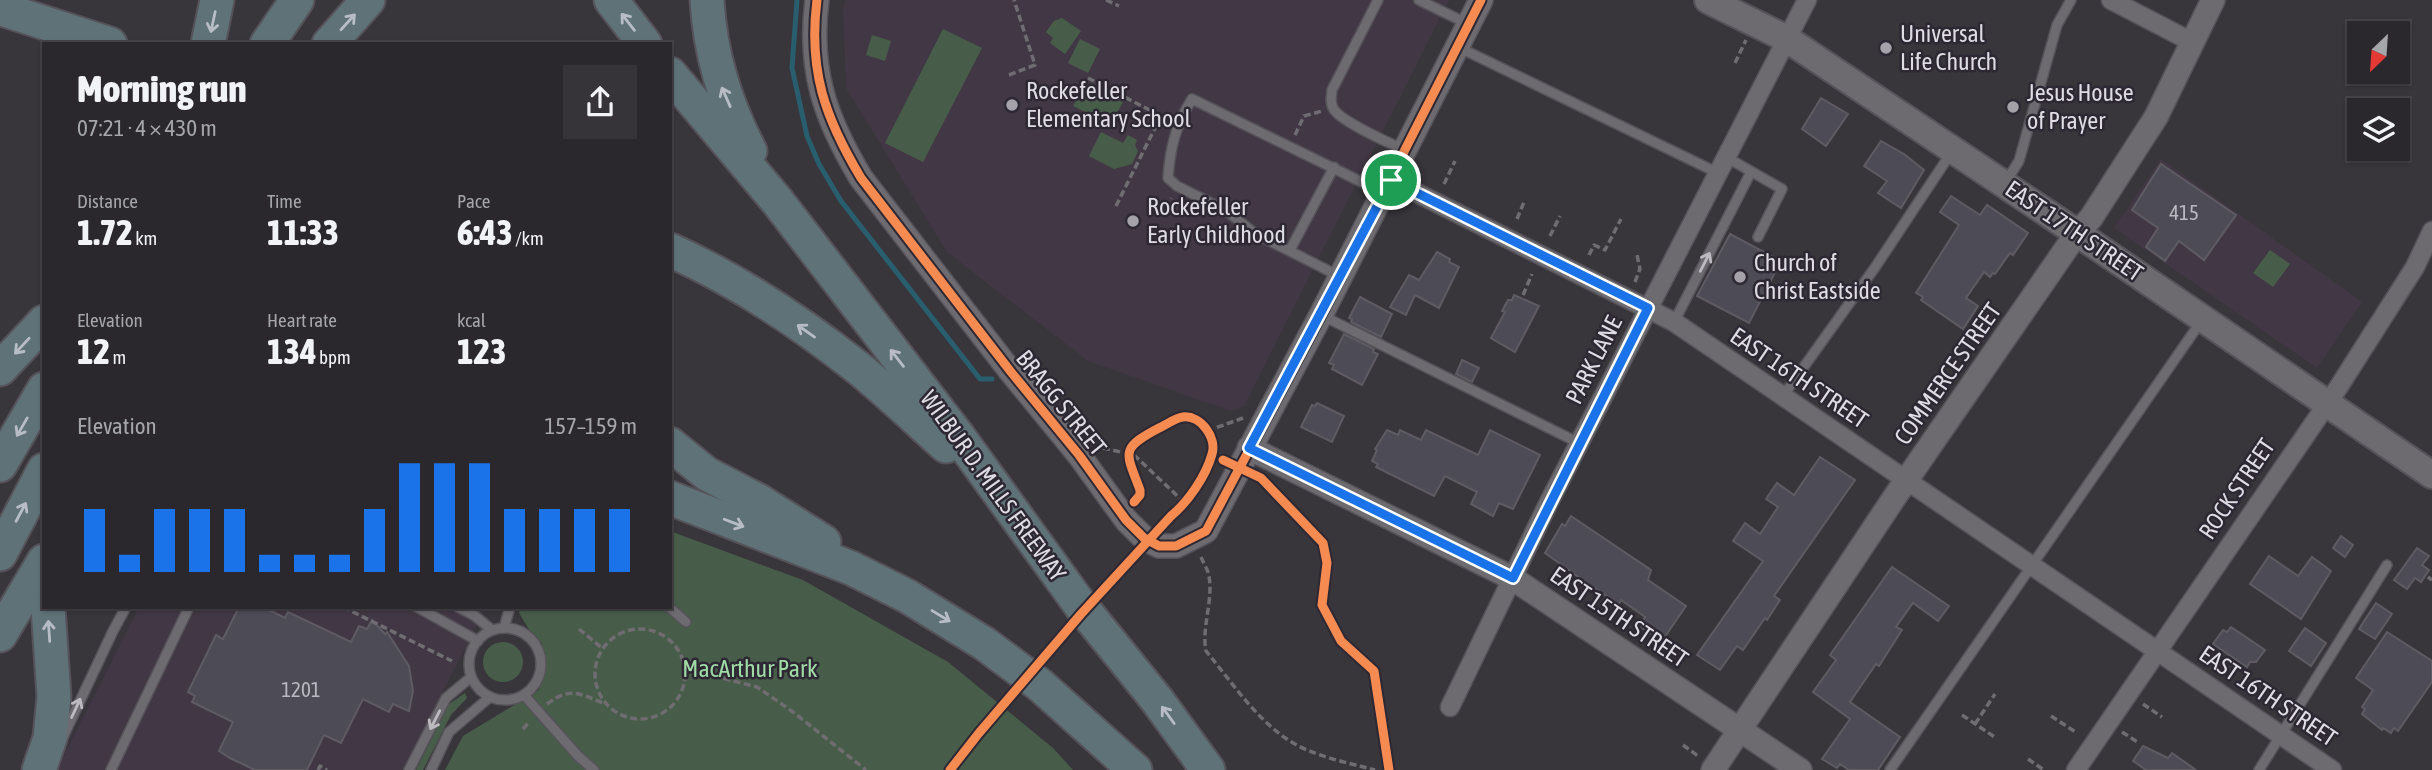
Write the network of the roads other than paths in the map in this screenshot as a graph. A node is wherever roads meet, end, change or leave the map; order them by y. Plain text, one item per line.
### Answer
1 (217, 0) edge
2 (297, 0) edge
3 (368, 0) edge
4 (611, 0) edge
5 (707, 0) edge
6 (817, 0) edge
7 (1378, 0) edge
8 (1419, 0) edge
9 (1481, 0) edge
10 (1708, 0) edge
11 (1807, 0) edge
12 (2071, 0) edge
13 (2111, 0) edge
14 (2213, 0) edge
15 (4, 9) edge
16 (1469, 25) junction
17 (1787, 39) junction
18 (58, 42) edge
19 (104, 42) edge
20 (208, 42) edge
21 (268, 42) edge
22 (331, 42) edge
23 (643, 42) edge
24 (2192, 42) junction
25 (1458, 47) junction
26 (672, 76) edge
27 (1954, 150) junction
28 (1406, 151) junction
29 (1722, 165) junction
30 (1334, 167) junction
31 (1751, 172) junction
32 (2004, 184) junction
33 (1388, 186) junction
34 (778, 202) junction
35 (2432, 231) edge
36 (2077, 233) junction
37 (1758, 237) dead end
38 (1290, 250) junction
39 (672, 251) edge
40 (1340, 276) junction
41 (1648, 308) junction
42 (1321, 315) junction
43 (2202, 319) junction
44 (1674, 322) junction
45 (42, 324) edge
46 (0, 369) edge
47 (42, 392) edge
48 (1783, 396) junction
49 (2327, 403) junction
50 (1579, 443) junction
51 (672, 446) edge
52 (1249, 448) junction
53 (0, 466) edge
54 (42, 474) edge
55 (2432, 475) edge
56 (1906, 480) junction
57 (990, 484) junction
58 (672, 499) edge
59 (0, 554) edge
60 (42, 564) edge
61 (2387, 565) dead end
62 (2032, 566) junction
63 (1513, 578) junction
64 (907, 596) junction
65 (48, 609) edge
66 (125, 609) edge
67 (188, 609) edge
68 (421, 609) edge
69 (440, 609) edge
70 (462, 609) edge
71 (509, 609) edge
72 (671, 609) edge
73 (436, 617) junction
74 (686, 622) dead end
75 (504, 628) junction
76 (492, 630) junction
77 (0, 635) edge
78 (478, 640) junction
79 (2157, 650) junction
80 (470, 678) junction
81 (524, 695) junction
82 (490, 697) junction
83 (1450, 707) dead end
84 (1740, 730) junction
85 (2282, 735) junction
86 (39, 770) edge
87 (47, 770) edge
88 (111, 770) edge
89 (409, 770) edge
90 (431, 770) edge
91 (594, 770) edge
92 (1135, 770) edge
93 (1208, 770) edge
94 (1713, 770) edge
95 (1800, 770) edge
96 (1890, 770) edge
97 (2076, 770) edge
98 (2259, 770) edge
99 (2332, 770) edge

1 -> 20 highway
2 - 21 highway
22 -> 3 highway
23 -> 4 highway
34 -> 5 highway
6 - 52 street, BRAGG STREET
7 - 28 lane
8 - 16 lane
9 - 16 street
10 - 17 main road, EAST 17TH STREET
11 - 17 street, PARK LANE
12 - 32 lane
13 - 24 street
14 - 24 street, COMMERCE STREET
15 - 18 highway
15 - 19 highway
16 - 25 street
17 - 27 main road, EAST 17TH STREET
17 - 29 street, PARK LANE
24 - 36 street, COMMERCE STREET
25 - 28 street
25 - 29 lane
26 - 34 highway
27 - 32 main road, EAST 17TH STREET
27 - 48 lane
28 - 33 street
29 - 31 lane
29 - 41 street, PARK LANE
30 - 33 lane
30 - 38 lane
30 - 38 lane
31 - 37 lane
44 -> 31 lane
32 - 36 main road, EAST 17TH STREET
33 - 40 street
33 - 41 street, EAST 16TH STREET
57 -> 34 highway, WILBUR D. MILLS FREEWAY
35 - 49 street, ROCK STREET
36 - 43 main road, EAST 17TH STREET
36 - 56 street, COMMERCE STREET
38 - 40 lane
57 -> 39 highway
40 - 42 street
41 - 44 street, EAST 16TH STREET
41 - 50 street, PARK LANE
42 - 50 lane
42 - 52 street
43 - 49 main road, EAST 17TH STREET
43 - 62 lane
44 - 48 street, EAST 16TH STREET
45 -> 46 highway
47 -> 53 highway
48 - 56 street, EAST 16TH STREET
49 - 55 main road, EAST 17TH STREET
49 - 79 street, ROCK STREET
50 - 63 street, PARK LANE
51 - 64 highway
52 - 63 street, EAST 15TH STREET
59 -> 54 highway
56 - 62 street, EAST 16TH STREET
56 - 84 street, COMMERCE STREET
93 -> 57 highway, WILBUR D. MILLS FREEWAY
58 -> 64 highway
60 - 77 highway
61 - 85 lane
62 - 79 street, EAST 16TH STREET
62 - 96 lane
63 - 83 street, PARK LANE
63 - 84 street, EAST 15TH STREET
64 -> 92 highway
86 -> 65 highway
87 -> 66 lane
67 - 88 lane
68 - 73 lane
69 - 73 lane
70 - 76 lane
71 - 75 lane
72 - 74 lane
73 - 78 lane
75 - 76 lane
75 - 81 lane
76 - 78 lane
78 - 80 lane
79 - 85 street, EAST 16TH STREET
79 - 97 street, ROCK STREET
80 - 82 lane
80 -> 89 lane
81 - 82 lane
81 - 91 lane
82 - 90 lane
84 - 94 street, COMMERCE STREET
84 - 95 street, EAST 15TH STREET
85 - 98 lane
85 - 99 street, EAST 16TH STREET

